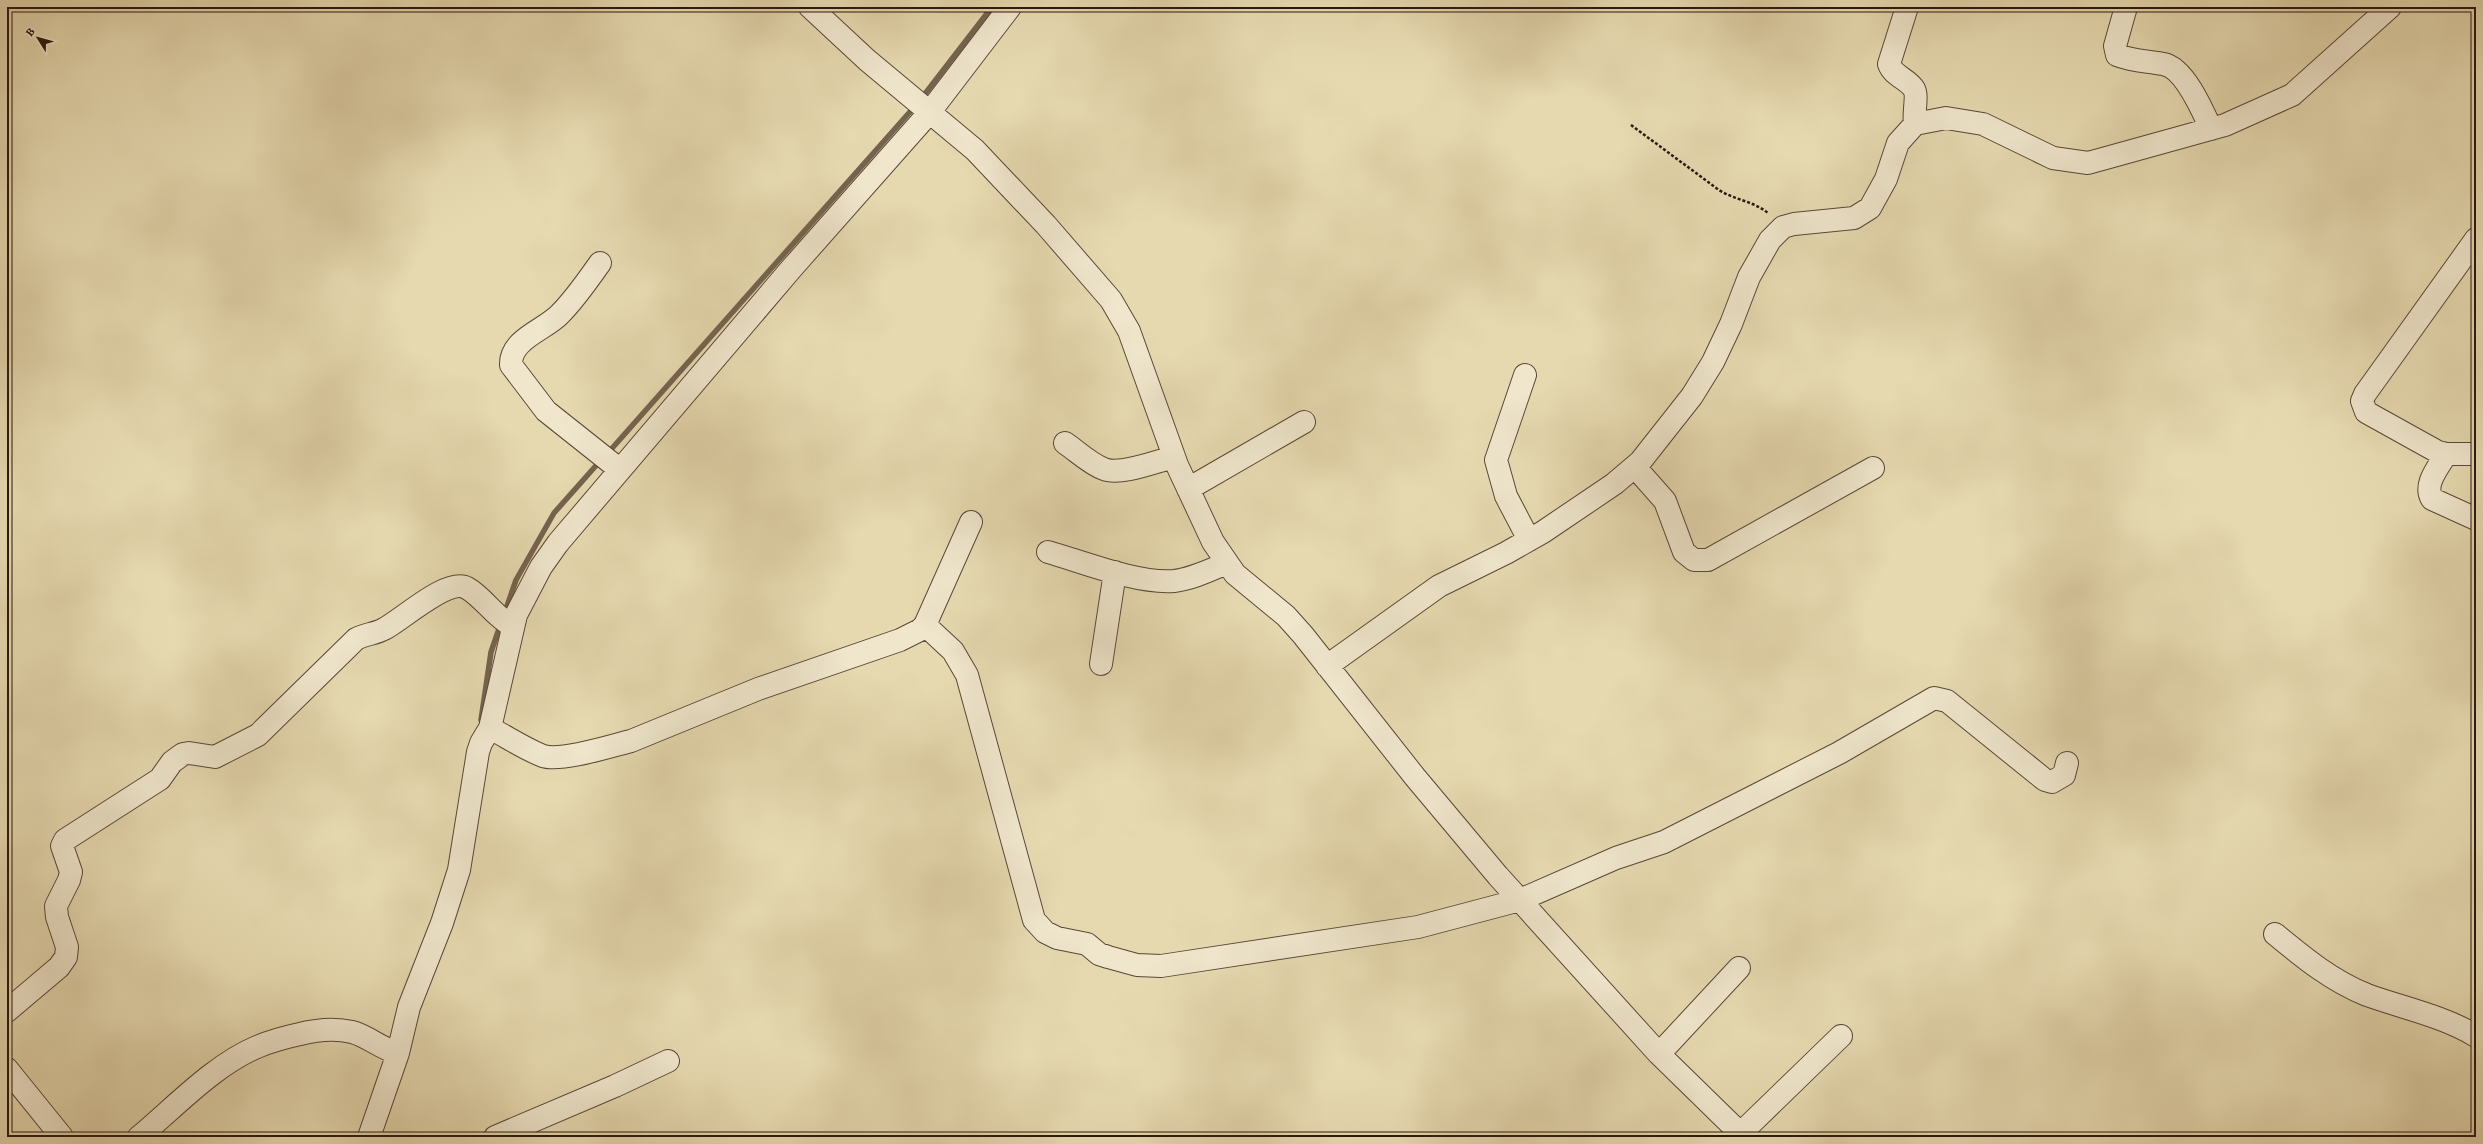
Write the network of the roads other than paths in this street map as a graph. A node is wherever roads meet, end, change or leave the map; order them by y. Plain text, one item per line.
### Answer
1 (810, 7) edge
2 (1010, 7) edge
3 (1907, 7) edge
4 (2126, 7) edge
5 (2390, 7) edge
6 (919, 104) junction
7 (1915, 124) junction
8 (2211, 129) junction
9 (2476, 239) edge
10 (600, 263) dead end
11 (1525, 375) dead end
12 (1304, 422) dead end
13 (1065, 443) dead end
14 (2446, 454) junction
15 (2472, 454) dead end
16 (1174, 457) junction
17 (612, 463) junction
18 (1635, 467) junction
19 (1873, 468) dead end
20 (1188, 488) junction
21 (2476, 519) edge
22 (971, 522) dead end
23 (1528, 540) junction
24 (1048, 552) dead end
25 (1227, 563) junction
26 (1115, 572) junction
27 (503, 619) junction
28 (925, 625) junction
29 (1101, 664) dead end
30 (1327, 666) junction
31 (490, 728) junction
32 (2067, 763) dead end
33 (1520, 900) junction
34 (2275, 934) dead end
35 (1739, 968) dead end
36 (7, 1011) edge
37 (1841, 1036) dead end
38 (2476, 1036) edge
39 (386, 1049) junction
40 (1659, 1054) junction
41 (668, 1061) dead end
42 (7, 1069) edge
43 (1742, 1135) edge
44 (62, 1137) edge
45 (139, 1137) edge
46 (369, 1137) edge
47 (495, 1137) edge

1 - 6 street
2 - 6 street
3 - 7 street
4 - 8 street
5 - 8 street
6 - 16 street
6 - 17 street
7 - 8 street
7 - 18 street
9 - 14 street
10 - 17 street
11 - 23 street
12 - 20 street
13 - 16 street
14 - 15 street
14 - 21 street
16 - 20 street
17 - 27 street
18 - 19 street
18 - 23 street
20 - 25 street
22 - 28 street
23 - 30 street
24 - 26 street
25 - 26 street
25 - 30 street
26 - 29 street
27 - 31 street
27 - 36 street
28 - 31 street
28 - 33 street
30 - 33 street
31 - 39 street
32 - 33 street
33 - 40 street
34 - 38 street
35 - 40 street
37 - 43 street
39 - 45 street
39 - 46 street
40 - 43 street
41 - 47 street
42 - 44 street

